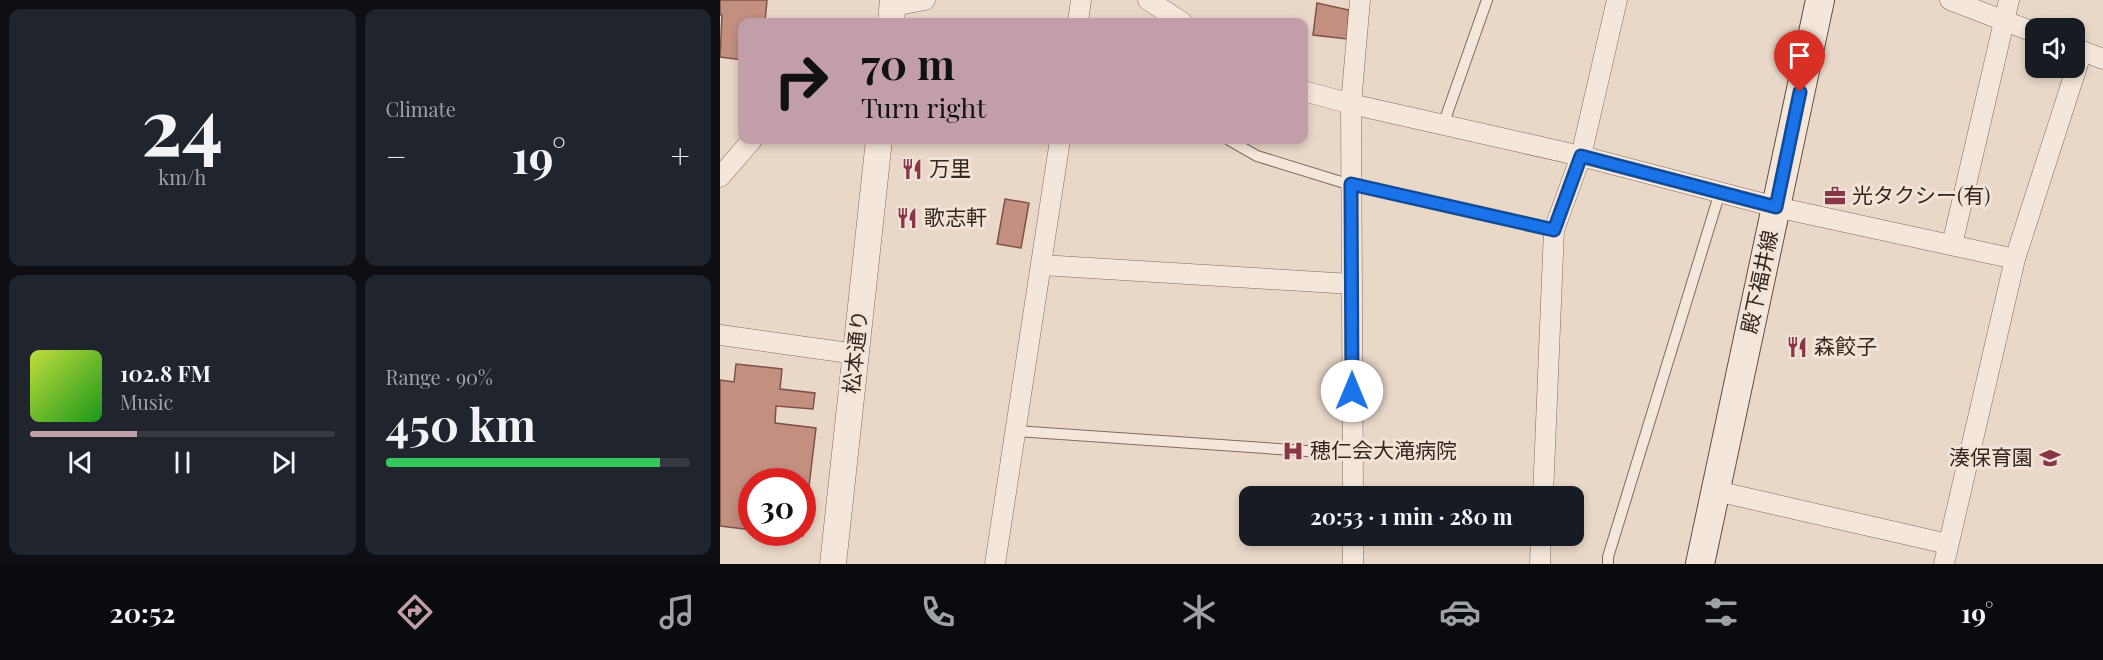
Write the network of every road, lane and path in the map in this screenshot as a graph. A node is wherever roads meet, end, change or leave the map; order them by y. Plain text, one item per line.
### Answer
1 (925, 0) edge
2 (1082, 0) edge
3 (1148, 0) edge
4 (1360, 0) edge
5 (1486, 0) edge
6 (1617, 0) edge
7 (1820, 0) edge
8 (1950, 0) edge
9 (2010, 0) edge
10 (892, 10) edge
11 (1079, 18) edge
12 (1176, 18) edge
13 (2005, 21) junction
14 (2025, 29) edge
15 (2085, 52) edge
16 (2103, 59) edge
17 (2069, 78) edge
18 (1308, 92) edge
19 (1350, 104) junction
20 (1443, 125) junction
21 (749, 144) edge
22 (879, 144) edge
23 (1059, 144) edge
24 (1236, 144) edge
25 (1581, 156) junction
26 (720, 177) edge
27 (1351, 184) junction
28 (1720, 192) junction
29 (1776, 207) junction
30 (1554, 230) junction
31 (1952, 245) junction
32 (2015, 259) junction
33 (1041, 266) junction
34 (1352, 284) junction
35 (720, 334) edge
36 (856, 354) junction
37 (1015, 431) junction
38 (1352, 454) junction
39 (1353, 486) edge
40 (1543, 486) edge
41 (1716, 491) junction
42 (1948, 544) junction
43 (1353, 546) edge
44 (1541, 546) edge
45 (833, 564) edge
46 (995, 564) edge
47 (1353, 564) edge
48 (1540, 564) edge
49 (1608, 564) edge
50 (1700, 564) edge
51 (1944, 564) edge

1 - 10 street
2 - 11 street
3 - 12 street
4 - 19 street
5 - 20 lane
6 - 25 street
7 - 29 main road, 殿下福井線
8 - 13 street
9 - 13 street
13 - 14 street
13 - 31 street
15 - 16 street
17 - 32 street
18 - 19 street
19 - 20 street
19 - 27 street
20 - 25 street
21 - 26 street
22 - 36 street, 松本通り
23 - 33 street
24 - 27 lane
25 - 28 street
25 - 30 street
27 - 30 lane
27 - 34 street
28 - 29 street
28 - 49 lane
29 - 31 street
29 - 41 main road, 殿下福井線
30 - 40 street
31 - 32 street
32 - 42 street
33 - 34 street
33 - 37 street
34 - 38 street
35 - 36 street
36 - 45 street, 松本通り
37 - 38 lane
37 - 46 street
38 - 39 street
41 - 42 street
41 - 50 main road, 殿下福井線
42 - 51 street
43 - 47 street
44 - 48 street

